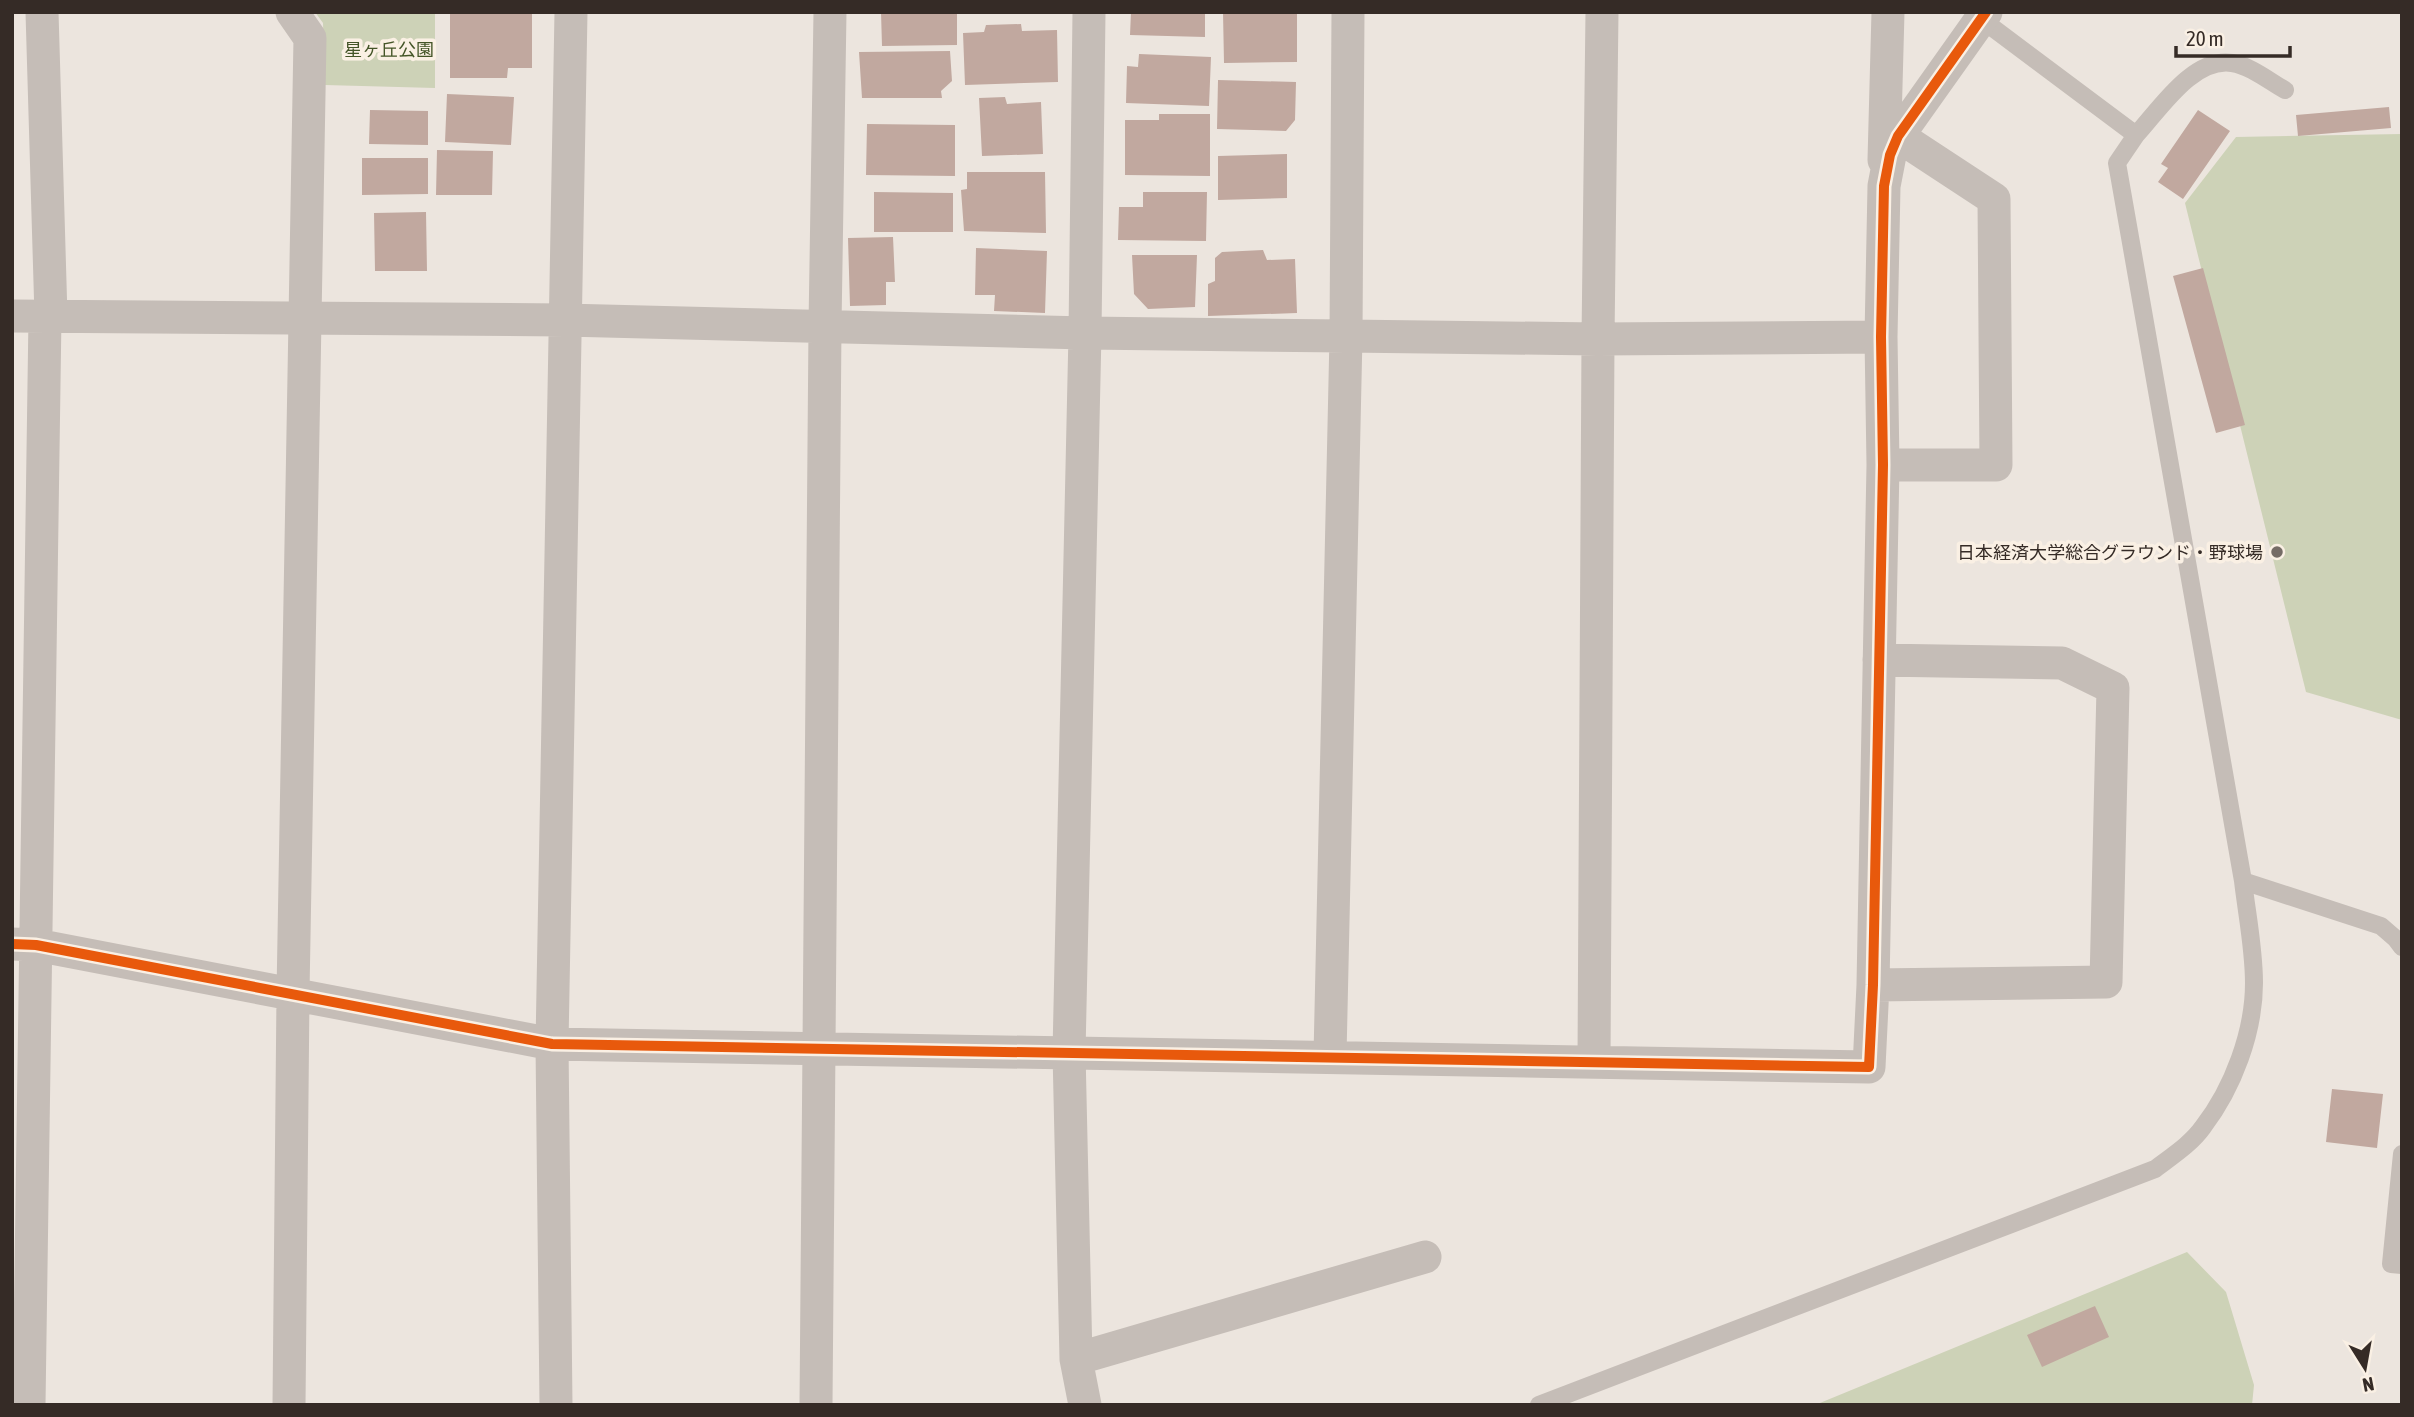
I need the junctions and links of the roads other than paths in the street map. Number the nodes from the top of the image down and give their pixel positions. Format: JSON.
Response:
{"nodes":[{"id":1,"x":292,"y":12,"type":"edge"},
{"id":2,"x":571,"y":12,"type":"edge"},
{"id":3,"x":830,"y":12,"type":"edge"},
{"id":4,"x":1088,"y":12,"type":"edge"},
{"id":5,"x":1348,"y":12,"type":"edge"},
{"id":6,"x":1602,"y":12,"type":"edge"},
{"id":7,"x":1888,"y":12,"type":"edge"},
{"id":8,"x":1983,"y":16,"type":"edge"},
{"id":9,"x":32,"y":17,"type":"edge"},
{"id":10,"x":2286,"y":90,"type":"dead end"},
{"id":11,"x":2136,"y":135,"type":"junction"},
{"id":12,"x":1898,"y":136,"type":"junction"},
{"id":13,"x":1884,"y":186,"type":"junction"},
{"id":14,"x":12,"y":316,"type":"edge"},
{"id":15,"x":48,"y":316,"type":"junction"},
{"id":16,"x":305,"y":318,"type":"junction"},
{"id":17,"x":565,"y":320,"type":"junction"},
{"id":18,"x":825,"y":326,"type":"junction"},
{"id":19,"x":1085,"y":333,"type":"junction"},
{"id":20,"x":1346,"y":336,"type":"junction"},
{"id":21,"x":1881,"y":337,"type":"junction"},
{"id":22,"x":1598,"y":339,"type":"junction"},
{"id":23,"x":1883,"y":465,"type":"junction"},
{"id":24,"x":1879,"y":660,"type":"junction"},
{"id":25,"x":2243,"y":881,"type":"junction"},
{"id":26,"x":24,"y":944,"type":"edge"},
{"id":27,"x":2402,"y":947,"type":"edge"},
{"id":28,"x":1873,"y":985,"type":"junction"},
{"id":29,"x":293,"y":993,"type":"junction"},
{"id":30,"x":552,"y":1044,"type":"junction"},
{"id":31,"x":818,"y":1049,"type":"junction"},
{"id":32,"x":1069,"y":1052,"type":"junction"},
{"id":33,"x":1330,"y":1056,"type":"junction"},
{"id":34,"x":1594,"y":1061,"type":"junction"},
{"id":35,"x":2402,"y":1154,"type":"edge"},
{"id":36,"x":1425,"y":1257,"type":"dead end"},
{"id":37,"x":2402,"y":1265,"type":"edge"},
{"id":38,"x":1076,"y":1359,"type":"junction"},
{"id":39,"x":29,"y":1405,"type":"edge"},
{"id":40,"x":289,"y":1405,"type":"edge"},
{"id":41,"x":556,"y":1405,"type":"edge"},
{"id":42,"x":816,"y":1405,"type":"edge"},
{"id":43,"x":1085,"y":1405,"type":"edge"},
{"id":44,"x":1539,"y":1405,"type":"edge"}],
"edges":[{"from":1,"to":16,"type":"street"},
{"from":2,"to":17,"type":"street"},
{"from":3,"to":18,"type":"street"},
{"from":4,"to":19,"type":"street"},
{"from":5,"to":20,"type":"street"},
{"from":6,"to":22,"type":"street"},
{"from":7,"to":13,"type":"street"},
{"from":8,"to":11,"type":"lane"},
{"from":8,"to":12,"type":"street"},
{"from":9,"to":15,"type":"street"},
{"from":10,"to":11,"type":"lane"},
{"from":11,"to":25,"type":"lane"},
{"from":12,"to":13,"type":"street"},
{"from":12,"to":23,"type":"street"},
{"from":13,"to":21,"type":"street"},
{"from":14,"to":15,"type":"street"},
{"from":15,"to":16,"type":"street"},
{"from":15,"to":26,"type":"street"},
{"from":16,"to":17,"type":"street"},
{"from":16,"to":29,"type":"street"},
{"from":17,"to":18,"type":"street"},
{"from":17,"to":30,"type":"street"},
{"from":18,"to":19,"type":"street"},
{"from":18,"to":31,"type":"street"},
{"from":19,"to":20,"type":"street"},
{"from":19,"to":32,"type":"street"},
{"from":20,"to":22,"type":"street"},
{"from":20,"to":33,"type":"street"},
{"from":21,"to":22,"type":"street"},
{"from":21,"to":23,"type":"street"},
{"from":22,"to":34,"type":"street"},
{"from":23,"to":24,"type":"street"},
{"from":24,"to":28,"type":"street"},
{"from":24,"to":28,"type":"street"},
{"from":25,"to":27,"type":"lane"},
{"from":25,"to":44,"type":"lane"},
{"from":26,"to":29,"type":"street"},
{"from":26,"to":39,"type":"street"},
{"from":28,"to":34,"type":"street"},
{"from":29,"to":30,"type":"street"},
{"from":29,"to":40,"type":"street"},
{"from":30,"to":31,"type":"street"},
{"from":30,"to":41,"type":"street"},
{"from":31,"to":32,"type":"street"},
{"from":31,"to":42,"type":"street"},
{"from":32,"to":33,"type":"street"},
{"from":32,"to":38,"type":"street"},
{"from":33,"to":34,"type":"street"},
{"from":35,"to":37,"type":"lane"},
{"from":36,"to":38,"type":"street"},
{"from":38,"to":43,"type":"street"}]}
